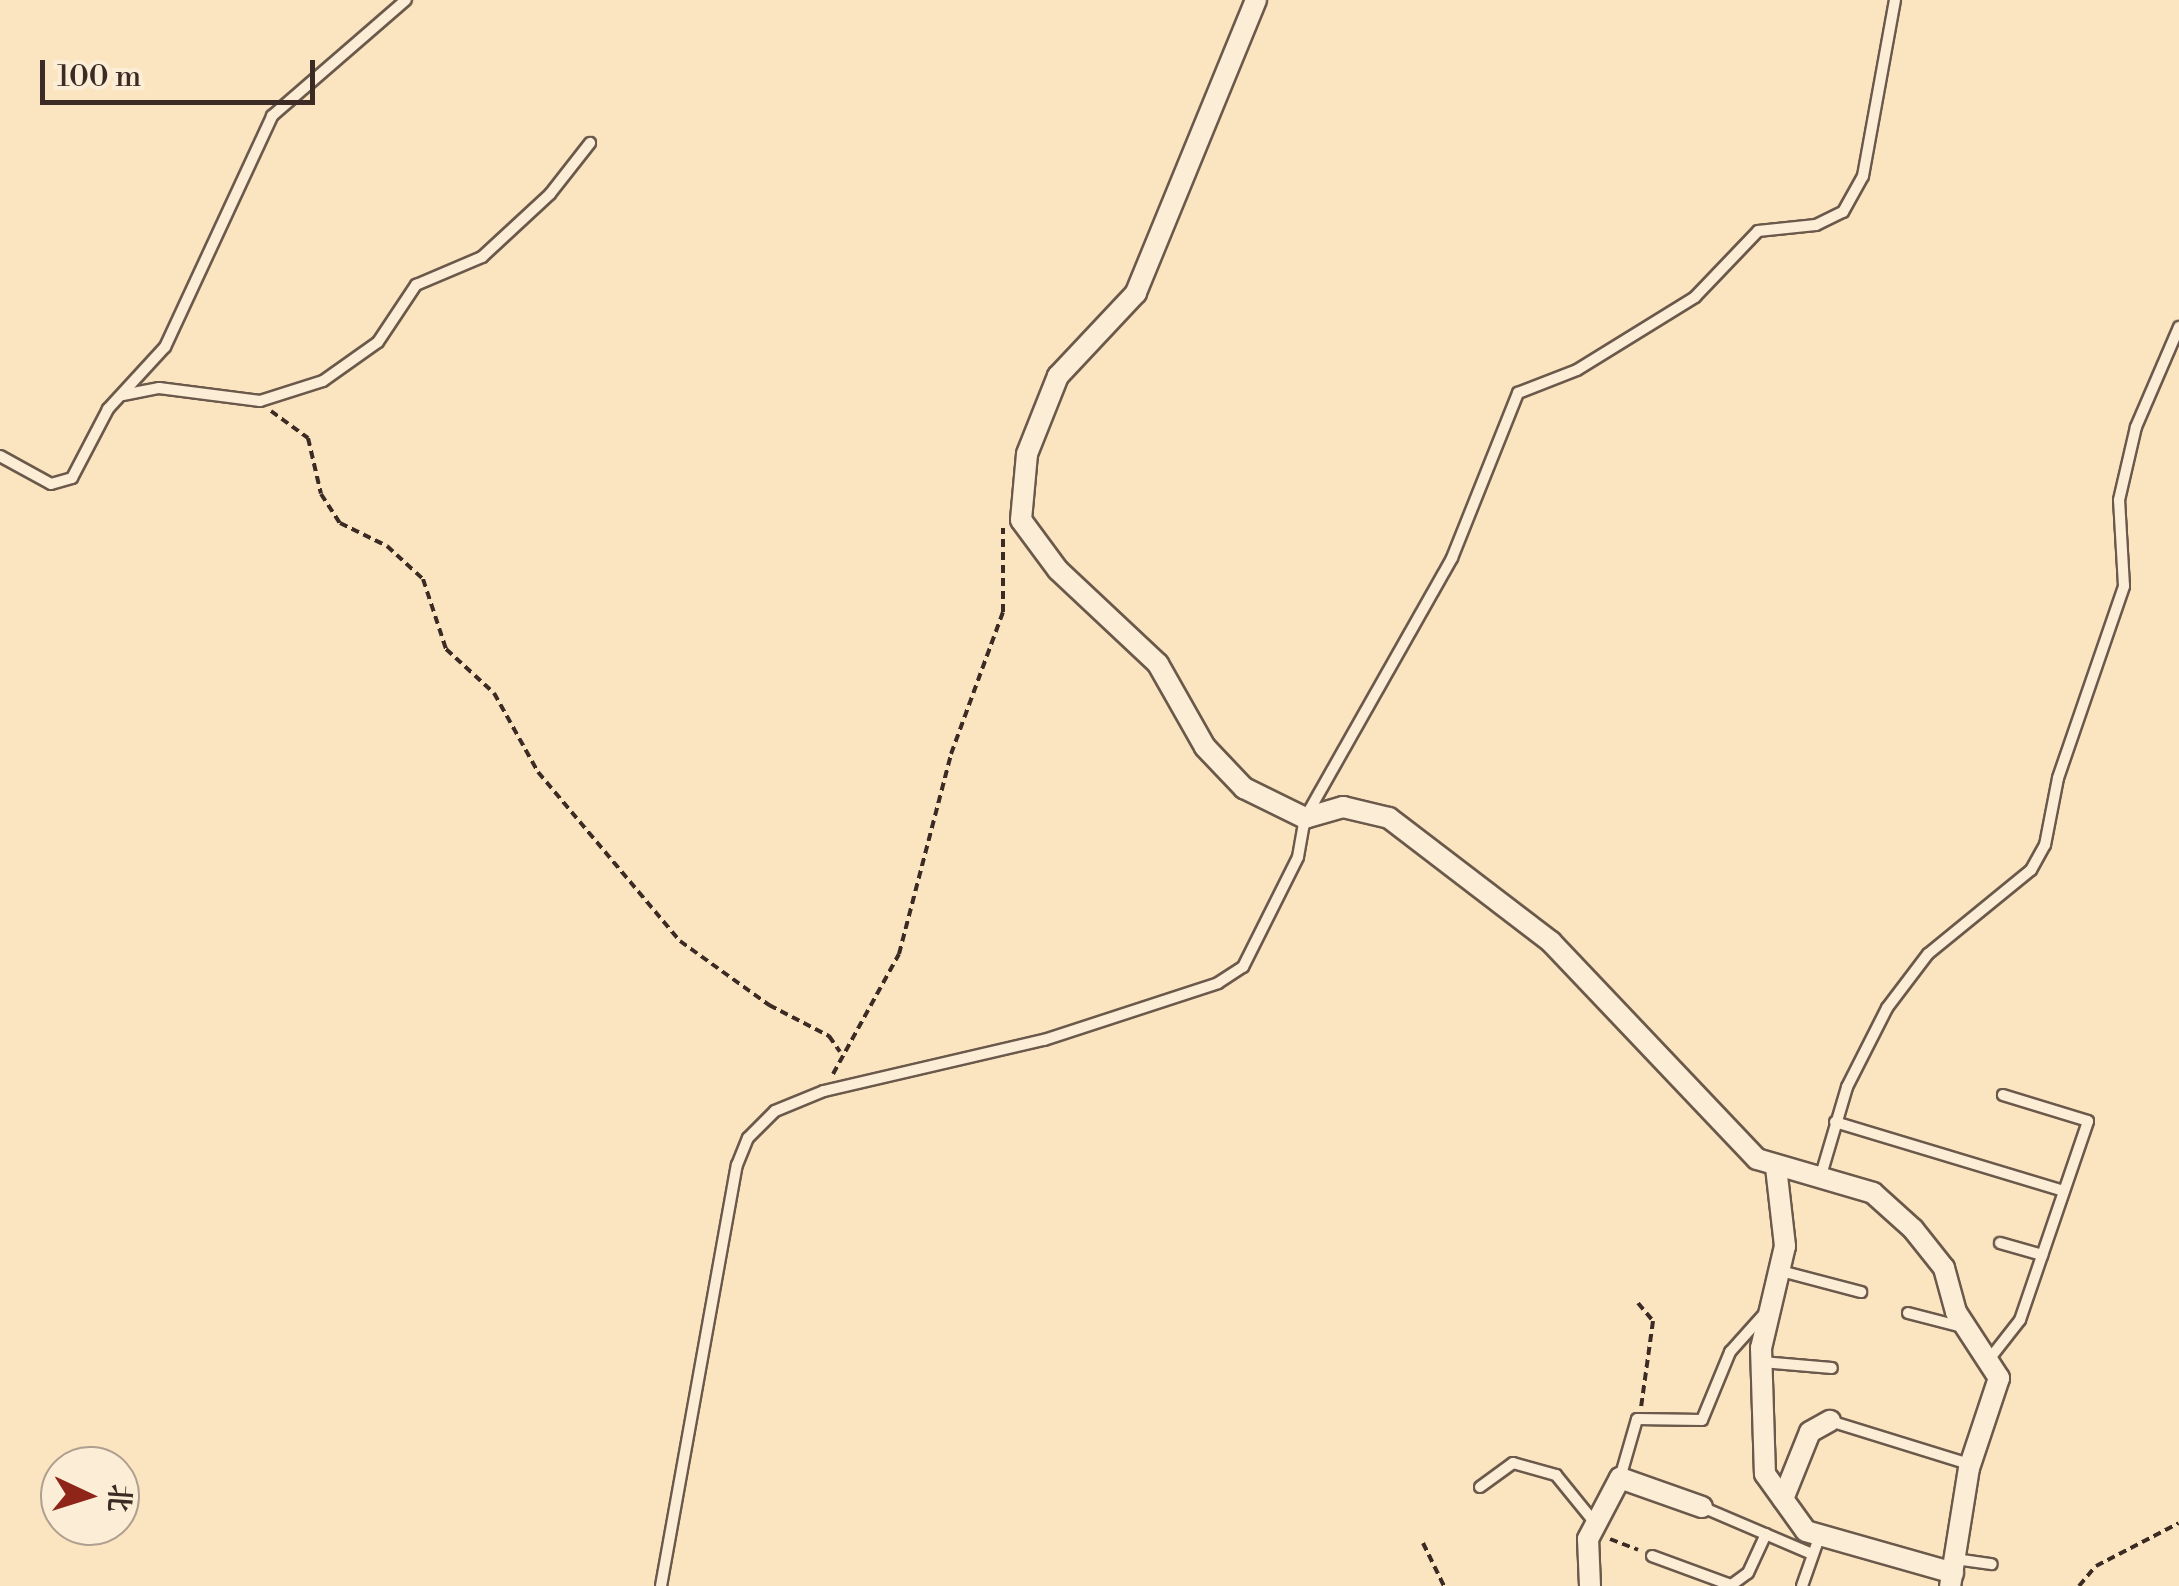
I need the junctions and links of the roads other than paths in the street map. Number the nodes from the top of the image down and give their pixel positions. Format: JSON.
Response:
{"nodes":[{"id":1,"x":406,"y":0,"type":"edge"},
{"id":2,"x":1256,"y":0,"type":"edge"},
{"id":3,"x":1894,"y":0,"type":"edge"},
{"id":4,"x":590,"y":142,"type":"dead end"},
{"id":5,"x":2179,"y":327,"type":"edge"},
{"id":6,"x":117,"y":398,"type":"junction"},
{"id":7,"x":0,"y":456,"type":"edge"},
{"id":8,"x":1305,"y":818,"type":"junction"},
{"id":9,"x":2002,"y":1096,"type":"dead end"},
{"id":10,"x":1834,"y":1122,"type":"junction"},
{"id":11,"x":1776,"y":1168,"type":"junction"},
{"id":12,"x":1821,"y":1175,"type":"junction"},
{"id":13,"x":2064,"y":1191,"type":"junction"},
{"id":14,"x":2000,"y":1242,"type":"dead end"},
{"id":15,"x":2042,"y":1255,"type":"junction"},
{"id":16,"x":1781,"y":1271,"type":"junction"},
{"id":17,"x":1861,"y":1292,"type":"dead end"},
{"id":18,"x":1772,"y":1306,"type":"junction"},
{"id":19,"x":1908,"y":1313,"type":"dead end"},
{"id":20,"x":1963,"y":1327,"type":"junction"},
{"id":21,"x":1991,"y":1357,"type":"junction"},
{"id":22,"x":1761,"y":1362,"type":"junction"},
{"id":23,"x":1832,"y":1368,"type":"dead end"},
{"id":24,"x":1830,"y":1422,"type":"joint"},
{"id":25,"x":1970,"y":1464,"type":"junction"},
{"id":26,"x":1620,"y":1478,"type":"junction"},
{"id":27,"x":1480,"y":1487,"type":"dead end"},
{"id":28,"x":1782,"y":1498,"type":"junction"},
{"id":29,"x":1702,"y":1507,"type":"joint"},
{"id":30,"x":1594,"y":1528,"type":"junction"},
{"id":31,"x":1766,"y":1534,"type":"junction"},
{"id":32,"x":1816,"y":1544,"type":"junction"},
{"id":33,"x":1652,"y":1556,"type":"road end"},
{"id":34,"x":1992,"y":1564,"type":"dead end"},
{"id":35,"x":1953,"y":1573,"type":"edge"},
{"id":36,"x":1731,"y":1585,"type":"edge"},
{"id":37,"x":661,"y":1586,"type":"edge"},
{"id":38,"x":1590,"y":1586,"type":"edge"},
{"id":39,"x":1802,"y":1586,"type":"edge"}],
"edges":[{"from":1,"to":6,"type":"lane"},
{"from":2,"to":8,"type":"street"},
{"from":3,"to":8,"type":"lane"},
{"from":4,"to":6,"type":"lane"},
{"from":5,"to":10,"type":"lane"},
{"from":6,"to":7,"type":"lane"},
{"from":8,"to":11,"type":"street"},
{"from":8,"to":37,"type":"lane"},
{"from":9,"to":13,"type":"lane"},
{"from":10,"to":12,"type":"lane"},
{"from":10,"to":13,"type":"lane"},
{"from":11,"to":12,"type":"street"},
{"from":11,"to":16,"type":"street"},
{"from":12,"to":20,"type":"street"},
{"from":13,"to":15,"type":"lane"},
{"from":14,"to":15,"type":"lane"},
{"from":15,"to":21,"type":"lane"},
{"from":16,"to":17,"type":"lane"},
{"from":16,"to":18,"type":"street"},
{"from":18,"to":22,"type":"street"},
{"from":18,"to":26,"type":"lane"},
{"from":19,"to":20,"type":"lane"},
{"from":20,"to":21,"type":"street"},
{"from":21,"to":25,"type":"street"},
{"from":22,"to":23,"type":"lane"},
{"from":22,"to":28,"type":"street"},
{"from":24,"to":25,"type":"lane"},
{"from":24,"to":28,"type":"street"},
{"from":25,"to":35,"type":"street"},
{"from":26,"to":29,"type":"street"},
{"from":26,"to":30,"type":"street"},
{"from":27,"to":30,"type":"lane"},
{"from":28,"to":32,"type":"street"},
{"from":29,"to":31,"type":"lane"},
{"from":30,"to":38,"type":"street"},
{"from":31,"to":32,"type":"lane"},
{"from":31,"to":36,"type":"lane"},
{"from":32,"to":35,"type":"street"},
{"from":32,"to":39,"type":"lane"},
{"from":33,"to":36,"type":"lane"},
{"from":34,"to":35,"type":"lane"}]}
